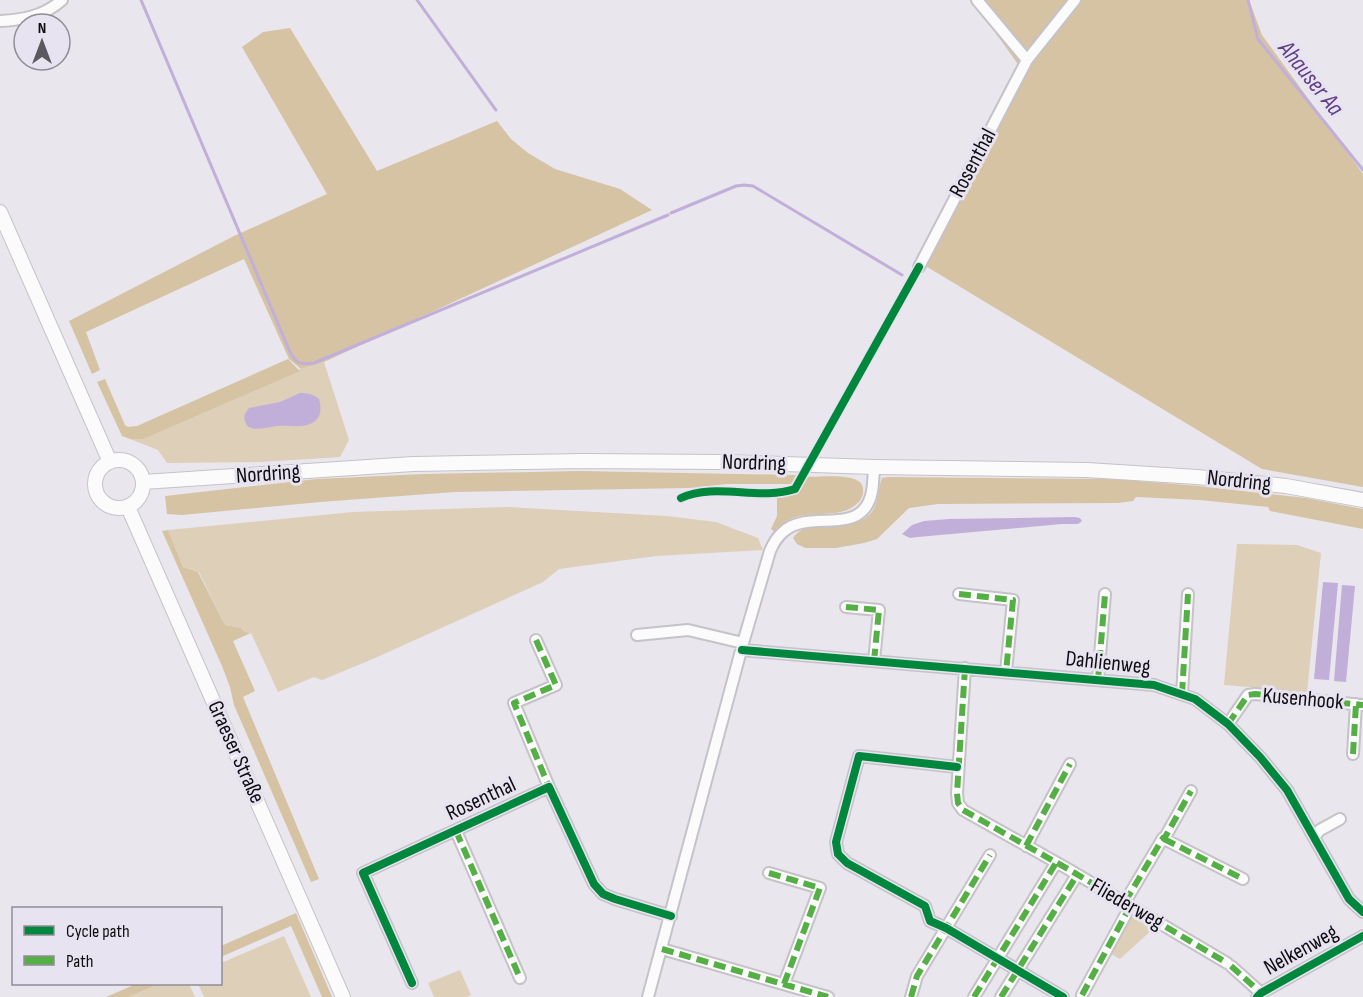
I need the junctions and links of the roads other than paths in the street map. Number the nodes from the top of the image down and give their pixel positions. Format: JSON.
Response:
{"nodes":[{"id":1,"x":62,"y":0,"type":"edge"},
{"id":2,"x":977,"y":0,"type":"edge"},
{"id":3,"x":1075,"y":0,"type":"edge"},
{"id":4,"x":0,"y":21,"type":"edge"},
{"id":5,"x":1027,"y":60,"type":"junction"},
{"id":6,"x":0,"y":212,"type":"edge"},
{"id":7,"x":919,"y":267,"type":"dead end"},
{"id":8,"x":111,"y":462,"type":"junction"},
{"id":9,"x":874,"y":467,"type":"junction"},
{"id":10,"x":143,"y":482,"type":"junction"},
{"id":11,"x":1363,"y":500,"type":"edge"},
{"id":12,"x":128,"y":507,"type":"junction"},
{"id":13,"x":959,"y":594,"type":"dead end"},
{"id":14,"x":1106,"y":594,"type":"dead end"},
{"id":15,"x":1188,"y":594,"type":"dead end"},
{"id":16,"x":846,"y":607,"type":"dead end"},
{"id":17,"x":637,"y":635,"type":"dead end"},
{"id":18,"x":536,"y":640,"type":"dead end"},
{"id":19,"x":742,"y":646,"type":"junction"},
{"id":20,"x":874,"y":661,"type":"junction"},
{"id":21,"x":965,"y":668,"type":"junction"},
{"id":22,"x":1006,"y":672,"type":"junction"},
{"id":23,"x":1098,"y":680,"type":"junction"},
{"id":24,"x":1182,"y":694,"type":"junction"},
{"id":25,"x":1360,"y":705,"type":"edge"},
{"id":26,"x":1228,"y":724,"type":"junction"},
{"id":27,"x":1353,"y":754,"type":"dead end"},
{"id":28,"x":1070,"y":764,"type":"dead end"},
{"id":29,"x":957,"y":767,"type":"junction"},
{"id":30,"x":549,"y":787,"type":"junction"},
{"id":31,"x":1191,"y":791,"type":"dead end"},
{"id":32,"x":1340,"y":819,"type":"dead end"},
{"id":33,"x":456,"y":831,"type":"junction"},
{"id":34,"x":1314,"y":837,"type":"junction"},
{"id":35,"x":1164,"y":839,"type":"junction"},
{"id":36,"x":1026,"y":846,"type":"junction"},
{"id":37,"x":990,"y":855,"type":"dead end"},
{"id":38,"x":1056,"y":863,"type":"junction"},
{"id":39,"x":769,"y":873,"type":"dead end"},
{"id":40,"x":1077,"y":874,"type":"junction"},
{"id":41,"x":1243,"y":879,"type":"dead end"},
{"id":42,"x":1125,"y":902,"type":"junction"},
{"id":43,"x":1363,"y":912,"type":"edge"},
{"id":44,"x":1126,"y":914,"type":"dead end"},
{"id":45,"x":670,"y":916,"type":"junction"},
{"id":46,"x":946,"y":928,"type":"junction"},
{"id":47,"x":1363,"y":936,"type":"edge"},
{"id":48,"x":662,"y":949,"type":"junction"},
{"id":49,"x":998,"y":959,"type":"junction"},
{"id":50,"x":1229,"y":965,"type":"joint"},
{"id":51,"x":1017,"y":970,"type":"junction"},
{"id":52,"x":520,"y":978,"type":"dead end"},
{"id":53,"x":412,"y":983,"type":"dead end"},
{"id":54,"x":784,"y":984,"type":"junction"},
{"id":55,"x":1259,"y":995,"type":"edge"},
{"id":56,"x":1082,"y":996,"type":"edge"},
{"id":57,"x":343,"y":997,"type":"edge"},
{"id":58,"x":648,"y":997,"type":"edge"},
{"id":59,"x":828,"y":997,"type":"edge"},
{"id":60,"x":911,"y":997,"type":"edge"},
{"id":61,"x":974,"y":997,"type":"edge"},
{"id":62,"x":1000,"y":997,"type":"edge"},
{"id":63,"x":1063,"y":997,"type":"edge"},
{"id":64,"x":1068,"y":997,"type":"edge"}],
"edges":[{"from":1,"to":4,"type":"street"},
{"from":2,"to":5,"type":"street"},
{"from":3,"to":5,"type":"street","name":"Rosenthal"},
{"from":5,"to":7,"type":"street","name":"Rosenthal"},
{"from":6,"to":8,"type":"main road"},
{"from":8,"to":10,"type":"main road"},
{"from":8,"to":12,"type":"main road"},
{"from":9,"to":10,"type":"main road","name":"Nordring"},
{"from":9,"to":11,"type":"main road","name":"Nordring"},
{"from":9,"to":19,"type":"street"},
{"from":10,"to":12,"type":"main road"},
{"from":12,"to":57,"type":"main road","name":"Graeser Straße"},
{"from":13,"to":22,"type":"street"},
{"from":14,"to":23,"type":"street","name":"Dahlienweg"},
{"from":15,"to":24,"type":"street","name":"Dahlienweg"},
{"from":16,"to":20,"type":"street"},
{"from":17,"to":19,"type":"street"},
{"from":18,"to":30,"type":"street","name":"Rosenthal"},
{"from":19,"to":20,"type":"street","name":"Dahlienweg"},
{"from":19,"to":45,"type":"street"},
{"from":20,"to":21,"type":"street","name":"Dahlienweg"},
{"from":21,"to":22,"type":"street","name":"Dahlienweg"},
{"from":21,"to":29,"type":"street","name":"Fliederweg"},
{"from":22,"to":23,"type":"street","name":"Dahlienweg"},
{"from":23,"to":24,"type":"street","name":"Dahlienweg"},
{"from":24,"to":26,"type":"street","name":"Dahlienweg"},
{"from":25,"to":26,"type":"street","name":"Kusenhook"},
{"from":25,"to":27,"type":"street","name":"Kusenhook"},
{"from":26,"to":34,"type":"street","name":"Dahlienweg"},
{"from":28,"to":36,"type":"street"},
{"from":29,"to":36,"type":"street","name":"Fliederweg"},
{"from":29,"to":46,"type":"street"},
{"from":30,"to":33,"type":"street","name":"Rosenthal"},
{"from":30,"to":45,"type":"street","name":"Rosenthal"},
{"from":31,"to":35,"type":"street"},
{"from":32,"to":34,"type":"street"},
{"from":33,"to":52,"type":"street","name":"Rosenthal"},
{"from":33,"to":53,"type":"street","name":"Rosenthal"},
{"from":34,"to":43,"type":"street","name":"Dahlienweg"},
{"from":35,"to":41,"type":"street"},
{"from":35,"to":42,"type":"street"},
{"from":36,"to":38,"type":"street","name":"Fliederweg"},
{"from":37,"to":46,"type":"street"},
{"from":38,"to":40,"type":"street","name":"Fliederweg"},
{"from":38,"to":49,"type":"street"},
{"from":39,"to":54,"type":"street"},
{"from":40,"to":42,"type":"street","name":"Fliederweg"},
{"from":40,"to":51,"type":"street"},
{"from":42,"to":50,"type":"street","name":"Fliederweg"},
{"from":44,"to":56,"type":"street","name":"Fliederweg"},
{"from":45,"to":48,"type":"street"},
{"from":46,"to":49,"type":"street"},
{"from":46,"to":60,"type":"street"},
{"from":47,"to":55,"type":"street","name":"Nelkenweg"},
{"from":48,"to":54,"type":"street"},
{"from":48,"to":58,"type":"street"},
{"from":49,"to":51,"type":"street"},
{"from":49,"to":61,"type":"street"},
{"from":50,"to":55,"type":"street","name":"Nelkenweg"},
{"from":51,"to":62,"type":"street"},
{"from":51,"to":63,"type":"street"},
{"from":54,"to":59,"type":"street"},
{"from":56,"to":64,"type":"street"}]}
